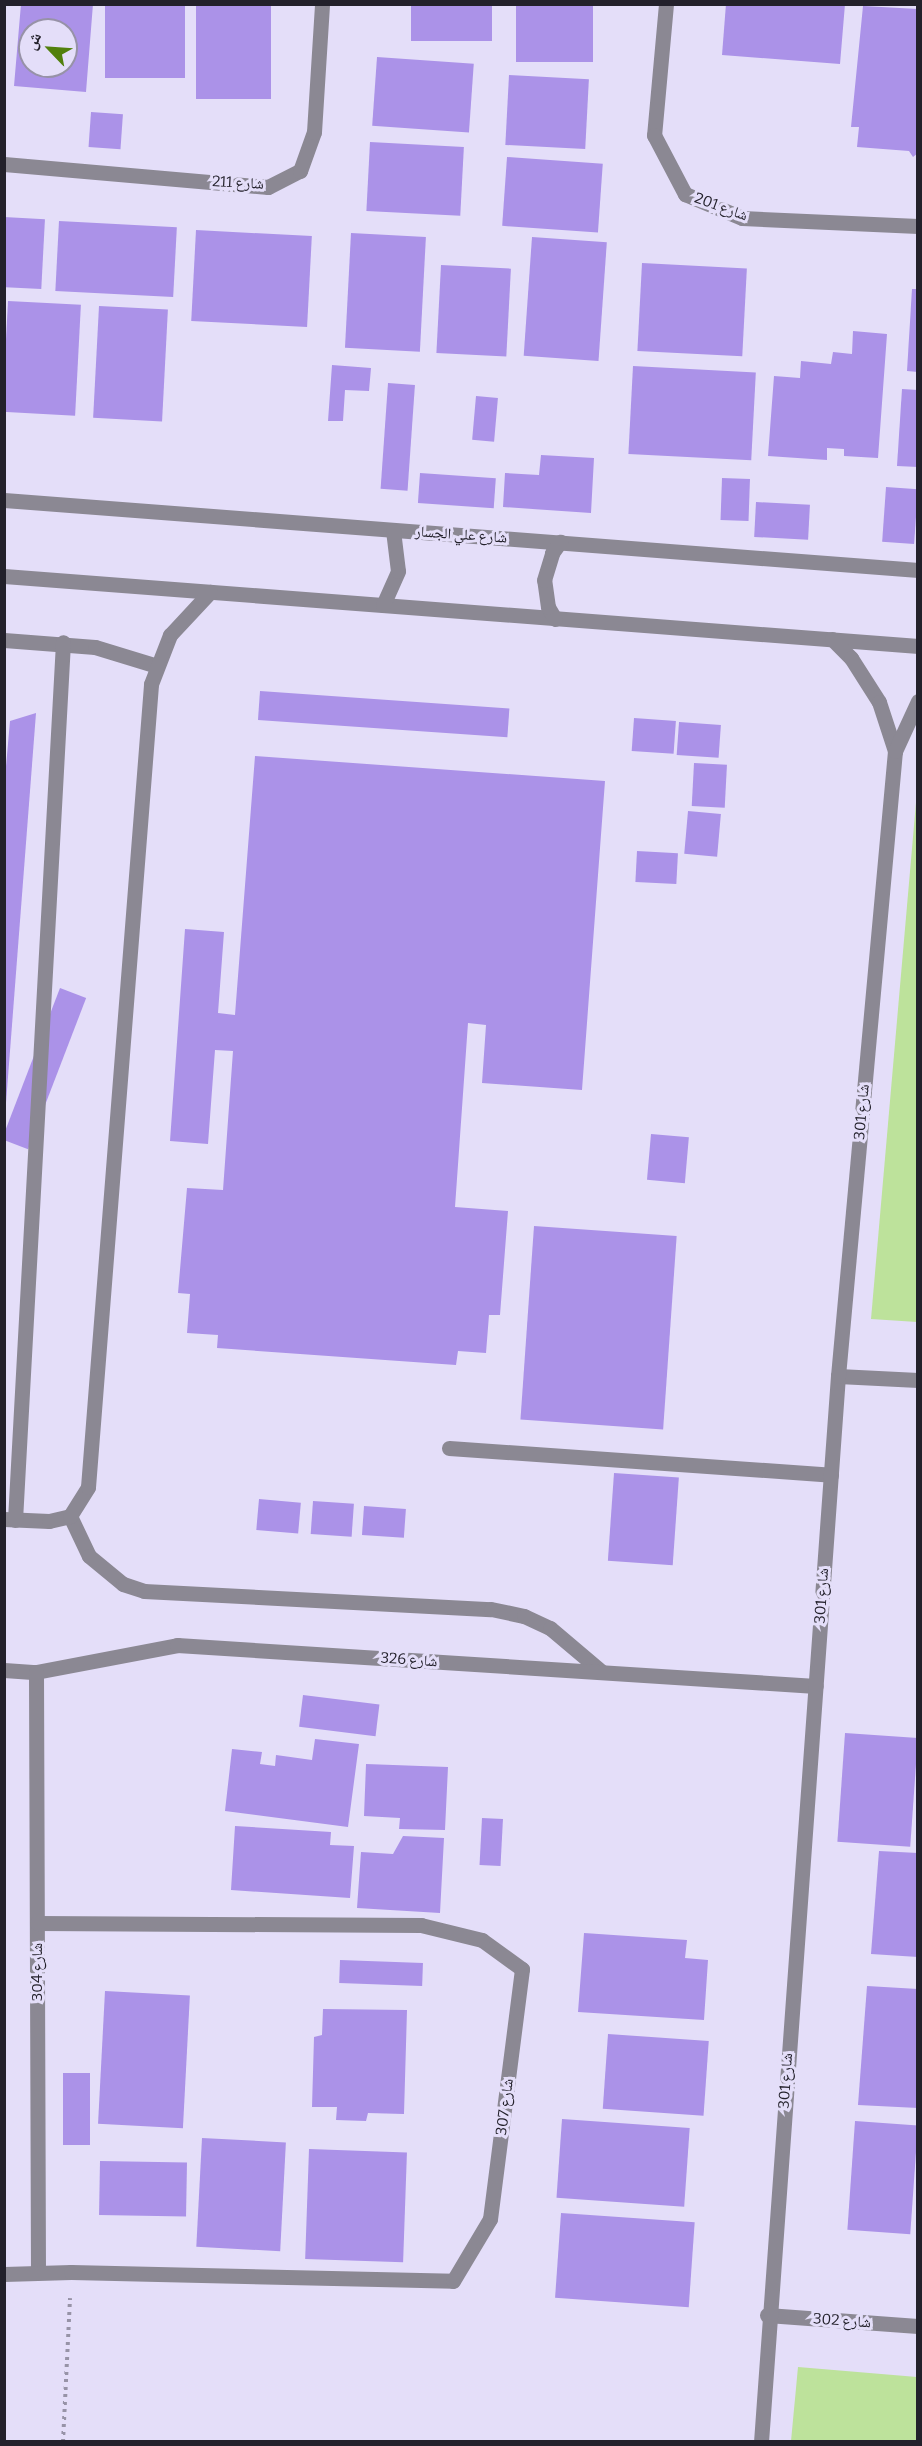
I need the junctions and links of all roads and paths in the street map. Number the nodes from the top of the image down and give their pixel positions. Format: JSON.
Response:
{"nodes":[{"id":1,"x":322,"y":4,"type":"edge"},
{"id":2,"x":666,"y":4,"type":"edge"},
{"id":3,"x":4,"y":164,"type":"edge"},
{"id":4,"x":918,"y":226,"type":"edge"},
{"id":5,"x":4,"y":500,"type":"edge"},
{"id":6,"x":393,"y":530,"type":"junction"},
{"id":7,"x":560,"y":542,"type":"junction"},
{"id":8,"x":918,"y":570,"type":"edge"},
{"id":9,"x":4,"y":576,"type":"edge"},
{"id":10,"x":210,"y":592,"type":"junction"},
{"id":11,"x":383,"y":605,"type":"junction"},
{"id":12,"x":555,"y":619,"type":"junction"},
{"id":13,"x":832,"y":639,"type":"junction"},
{"id":14,"x":4,"y":640,"type":"edge"},
{"id":15,"x":63,"y":642,"type":"junction"},
{"id":16,"x":918,"y":645,"type":"edge"},
{"id":17,"x":157,"y":666,"type":"junction"},
{"id":18,"x":918,"y":701,"type":"edge"},
{"id":19,"x":894,"y":751,"type":"junction"},
{"id":20,"x":838,"y":1376,"type":"junction"},
{"id":21,"x":918,"y":1380,"type":"edge"},
{"id":22,"x":449,"y":1448,"type":"dead end"},
{"id":23,"x":831,"y":1475,"type":"junction"},
{"id":24,"x":70,"y":1516,"type":"junction"},
{"id":25,"x":10,"y":1520,"type":"edge"},
{"id":26,"x":4,"y":1670,"type":"edge"},
{"id":27,"x":36,"y":1672,"type":"junction"},
{"id":28,"x":602,"y":1672,"type":"junction"},
{"id":29,"x":816,"y":1686,"type":"junction"},
{"id":30,"x":38,"y":1923,"type":"junction"},
{"id":31,"x":38,"y":2272,"type":"junction"},
{"id":32,"x":71,"y":2272,"type":"junction"},
{"id":33,"x":4,"y":2274,"type":"edge"},
{"id":34,"x":768,"y":2315,"type":"junction"},
{"id":35,"x":918,"y":2326,"type":"edge"},
{"id":36,"x":63,"y":2442,"type":"edge"},
{"id":37,"x":761,"y":2442,"type":"edge"}],
"edges":[{"from":1,"to":3,"type":"street","name":"شارع 211"},
{"from":2,"to":4,"type":"street","name":"شارع 201"},
{"from":5,"to":6,"type":"street","name":"شارع علي الجسار"},
{"from":6,"to":7,"type":"street","name":"شارع علي الجسار"},
{"from":6,"to":11,"type":"street"},
{"from":7,"to":8,"type":"street","name":"شارع علي الجسار"},
{"from":7,"to":12,"type":"street"},
{"from":9,"to":10,"type":"street"},
{"from":10,"to":11,"type":"street"},
{"from":10,"to":17,"type":"street"},
{"from":11,"to":12,"type":"street"},
{"from":12,"to":13,"type":"street"},
{"from":13,"to":16,"type":"street"},
{"from":13,"to":19,"type":"street","name":"شارع 301"},
{"from":14,"to":15,"type":"street"},
{"from":15,"to":17,"type":"street"},
{"from":15,"to":25,"type":"street"},
{"from":17,"to":24,"type":"street"},
{"from":18,"to":19,"type":"street","name":"شارع 301"},
{"from":19,"to":20,"type":"street","name":"شارع 301"},
{"from":20,"to":21,"type":"street"},
{"from":20,"to":23,"type":"street","name":"شارع 301"},
{"from":22,"to":23,"type":"street"},
{"from":23,"to":29,"type":"street","name":"شارع 301"},
{"from":24,"to":25,"type":"street"},
{"from":24,"to":28,"type":"street"},
{"from":26,"to":27,"type":"street","name":"شارع 326"},
{"from":27,"to":28,"type":"street","name":"شارع 326"},
{"from":27,"to":30,"type":"street","name":"شارع 304"},
{"from":28,"to":29,"type":"street","name":"شارع 326"},
{"from":29,"to":34,"type":"street","name":"شارع 301"},
{"from":30,"to":31,"type":"street","name":"شارع 304"},
{"from":30,"to":32,"type":"street","name":"شارع 307"},
{"from":31,"to":32,"type":"street","name":"شارع 307"},
{"from":31,"to":33,"type":"street","name":"شارع 307"},
{"from":32,"to":36,"type":"path"},
{"from":34,"to":35,"type":"street","name":"شارع 302"},
{"from":34,"to":37,"type":"street","name":"شارع 301"}]}
